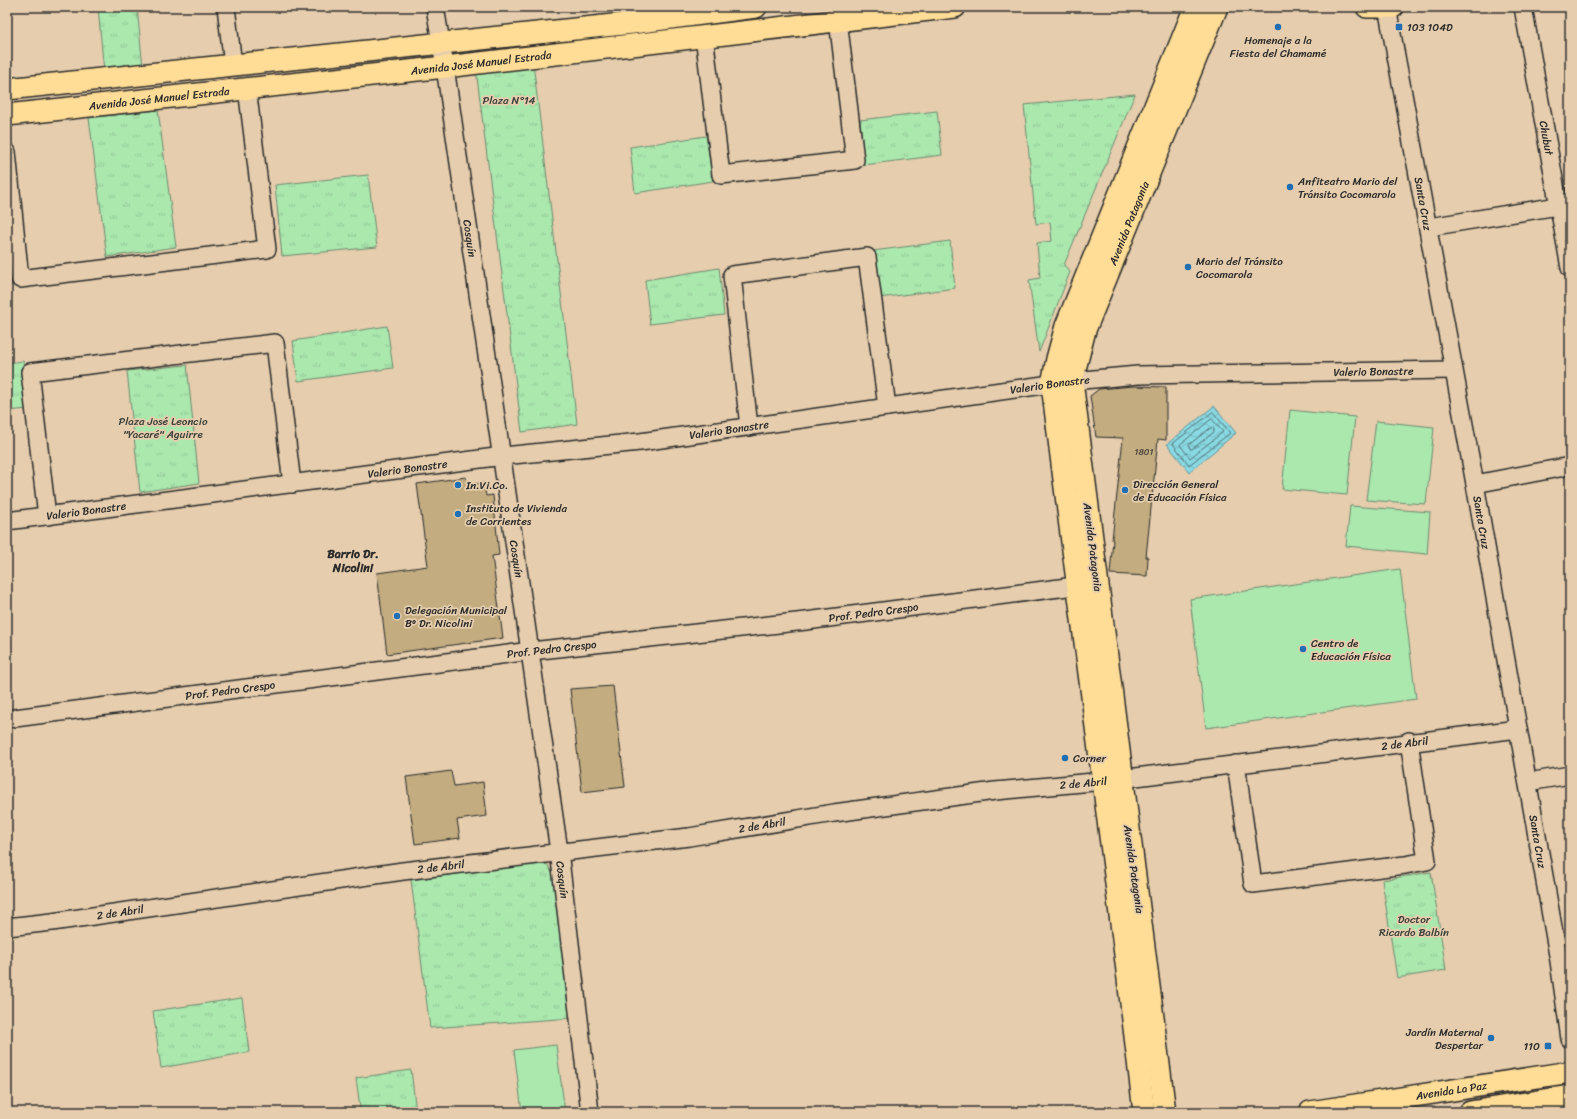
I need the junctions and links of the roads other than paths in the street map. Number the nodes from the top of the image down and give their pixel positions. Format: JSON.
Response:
{"nodes":[{"id":1,"x":226,"y":7,"type":"edge"},
{"id":2,"x":435,"y":7,"type":"edge"},
{"id":3,"x":756,"y":7,"type":"edge"},
{"id":4,"x":955,"y":7,"type":"edge"},
{"id":5,"x":1194,"y":7,"type":"edge"},
{"id":6,"x":1217,"y":7,"type":"edge"},
{"id":7,"x":1366,"y":7,"type":"edge"},
{"id":8,"x":1389,"y":7,"type":"edge"},
{"id":9,"x":1523,"y":7,"type":"edge"},
{"id":10,"x":727,"y":9,"type":"edge"},
{"id":11,"x":631,"y":15,"type":"edge"},
{"id":12,"x":838,"y":20,"type":"junction"},
{"id":13,"x":704,"y":35,"type":"junction"},
{"id":14,"x":440,"y":42,"type":"junction"},
{"id":15,"x":233,"y":65,"type":"junction"},
{"id":16,"x":446,"y":67,"type":"junction"},
{"id":17,"x":247,"y":88,"type":"junction"},
{"id":18,"x":7,"y":89,"type":"edge"},
{"id":19,"x":7,"y":115,"type":"edge"},
{"id":20,"x":7,"y":152,"type":"edge"},
{"id":21,"x":1565,"y":205,"type":"edge"},
{"id":22,"x":1429,"y":227,"type":"junction"},
{"id":23,"x":1570,"y":268,"type":"edge"},
{"id":24,"x":1453,"y":370,"type":"junction"},
{"id":25,"x":1072,"y":381,"type":"junction"},
{"id":26,"x":1052,"y":384,"type":"junction"},
{"id":27,"x":887,"y":407,"type":"junction"},
{"id":28,"x":749,"y":427,"type":"junction"},
{"id":29,"x":503,"y":456,"type":"junction"},
{"id":30,"x":1570,"y":466,"type":"edge"},
{"id":31,"x":292,"y":484,"type":"junction"},
{"id":32,"x":1475,"y":484,"type":"junction"},
{"id":33,"x":47,"y":516,"type":"junction"},
{"id":34,"x":7,"y":521,"type":"edge"},
{"id":35,"x":1097,"y":583,"type":"junction"},
{"id":36,"x":1076,"y":586,"type":"junction"},
{"id":37,"x":531,"y":651,"type":"junction"},
{"id":38,"x":7,"y":719,"type":"edge"},
{"id":39,"x":1518,"y":729,"type":"junction"},
{"id":40,"x":1409,"y":741,"type":"junction"},
{"id":41,"x":1236,"y":764,"type":"junction"},
{"id":42,"x":1570,"y":775,"type":"edge"},
{"id":43,"x":1113,"y":779,"type":"junction"},
{"id":44,"x":1528,"y":782,"type":"junction"},
{"id":45,"x":559,"y":851,"type":"junction"},
{"id":46,"x":7,"y":926,"type":"edge"},
{"id":47,"x":1570,"y":1039,"type":"edge"},
{"id":48,"x":1570,"y":1072,"type":"edge"},
{"id":49,"x":1570,"y":1096,"type":"edge"},
{"id":50,"x":590,"y":1112,"type":"edge"},
{"id":51,"x":1144,"y":1112,"type":"edge"},
{"id":52,"x":1166,"y":1112,"type":"edge"},
{"id":53,"x":1310,"y":1112,"type":"edge"},
{"id":54,"x":1470,"y":1112,"type":"edge"}],
"edges":[{"from":1,"to":15,"type":"street"},
{"from":2,"to":14,"type":"street","name":"Cosquín"},
{"from":3,"to":10,"type":"main road","name":"Avenida José Manuel Estrada"},
{"from":4,"to":12,"type":"main road","name":"Avenida José Manuel Estrada"},
{"from":5,"to":26,"type":"main road","name":"Avenida Patagonia"},
{"from":6,"to":25,"type":"main road","name":"Avenida Patagonia"},
{"from":7,"to":8,"type":"main road"},
{"from":8,"to":22,"type":"street","name":"Santa Cruz"},
{"from":9,"to":21,"type":"street","name":"Chubut"},
{"from":10,"to":11,"type":"main road","name":"Avenida José Manuel Estrada"},
{"from":11,"to":14,"type":"main road","name":"Avenida José Manuel Estrada"},
{"from":12,"to":13,"type":"main road","name":"Avenida José Manuel Estrada"},
{"from":12,"to":13,"type":"street"},
{"from":13,"to":16,"type":"main road","name":"Avenida José Manuel Estrada"},
{"from":14,"to":15,"type":"main road","name":"Avenida José Manuel Estrada"},
{"from":14,"to":16,"type":"street","name":"Cosquín"},
{"from":15,"to":18,"type":"main road","name":"Avenida José Manuel Estrada"},
{"from":16,"to":17,"type":"main road","name":"Avenida José Manuel Estrada"},
{"from":16,"to":29,"type":"street","name":"Cosquín"},
{"from":17,"to":19,"type":"main road","name":"Avenida José Manuel Estrada"},
{"from":17,"to":20,"type":"street"},
{"from":21,"to":22,"type":"street"},
{"from":21,"to":23,"type":"street","name":"Chubut"},
{"from":22,"to":24,"type":"street","name":"Santa Cruz"},
{"from":24,"to":25,"type":"street","name":"Valerio Bonastre"},
{"from":24,"to":32,"type":"street","name":"Santa Cruz"},
{"from":25,"to":26,"type":"street","name":"Valerio Bonastre"},
{"from":25,"to":35,"type":"main road","name":"Avenida Patagonia"},
{"from":26,"to":27,"type":"street","name":"Valerio Bonastre"},
{"from":26,"to":36,"type":"main road","name":"Avenida Patagonia"},
{"from":27,"to":28,"type":"street","name":"Valerio Bonastre"},
{"from":27,"to":28,"type":"street"},
{"from":28,"to":29,"type":"street","name":"Valerio Bonastre"},
{"from":29,"to":31,"type":"street","name":"Valerio Bonastre"},
{"from":29,"to":37,"type":"street","name":"Cosquín"},
{"from":30,"to":32,"type":"street"},
{"from":31,"to":33,"type":"street","name":"Valerio Bonastre"},
{"from":31,"to":33,"type":"street"},
{"from":32,"to":39,"type":"street","name":"Santa Cruz"},
{"from":33,"to":34,"type":"street","name":"Valerio Bonastre"},
{"from":35,"to":36,"type":"street","name":"Prof. Pedro Crespo"},
{"from":35,"to":43,"type":"main road","name":"Avenida Patagonia"},
{"from":36,"to":37,"type":"street","name":"Prof. Pedro Crespo"},
{"from":36,"to":43,"type":"main road","name":"Avenida Patagonia"},
{"from":37,"to":38,"type":"street","name":"Prof. Pedro Crespo"},
{"from":37,"to":45,"type":"street","name":"Cosquín"},
{"from":39,"to":40,"type":"street","name":"2 de Abril"},
{"from":39,"to":44,"type":"street","name":"Santa Cruz"},
{"from":40,"to":41,"type":"street","name":"2 de Abril"},
{"from":40,"to":41,"type":"street"},
{"from":41,"to":43,"type":"street","name":"2 de Abril"},
{"from":42,"to":44,"type":"street"},
{"from":43,"to":45,"type":"street","name":"2 de Abril"},
{"from":43,"to":51,"type":"main road","name":"Avenida Patagonia"},
{"from":43,"to":52,"type":"main road","name":"Avenida Patagonia"},
{"from":44,"to":47,"type":"street","name":"Santa Cruz"},
{"from":45,"to":46,"type":"street","name":"2 de Abril"},
{"from":45,"to":50,"type":"street","name":"Cosquín"},
{"from":48,"to":53,"type":"main road","name":"Avenida La Paz"},
{"from":49,"to":54,"type":"main road"}]}
